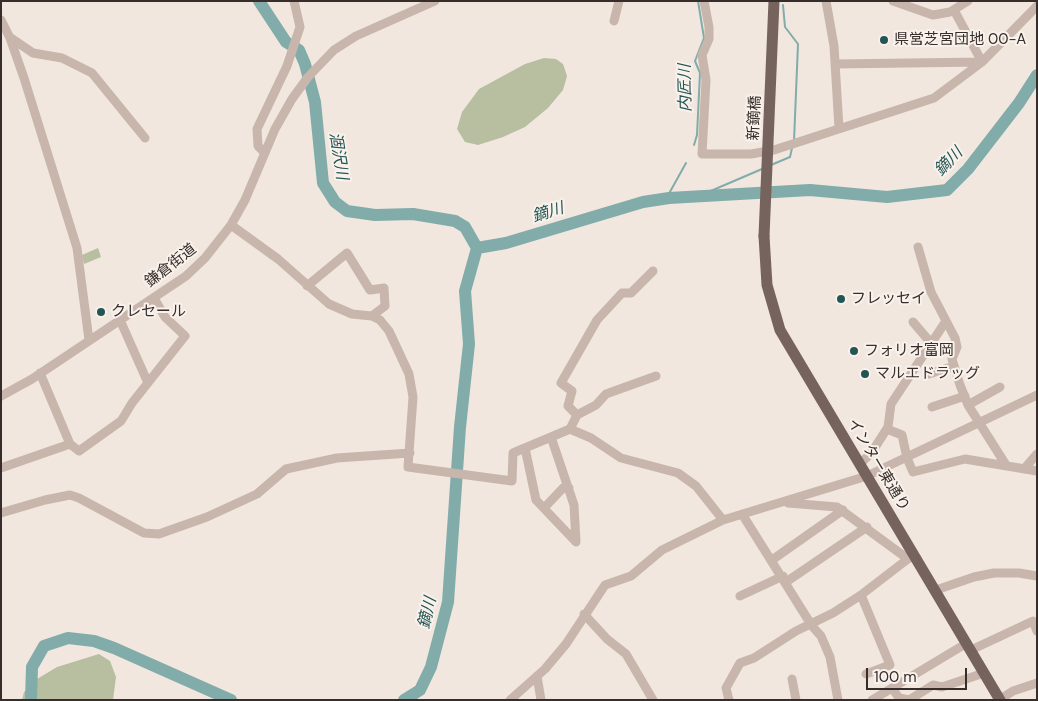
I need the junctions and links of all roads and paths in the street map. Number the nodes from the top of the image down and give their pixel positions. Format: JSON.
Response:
{"nodes":[{"id":1,"x":294,"y":1,"type":"edge"},
{"id":2,"x":407,"y":1,"type":"edge"},
{"id":3,"x":435,"y":1,"type":"edge"},
{"id":4,"x":618,"y":1,"type":"edge"},
{"id":5,"x":704,"y":1,"type":"edge"},
{"id":6,"x":774,"y":1,"type":"edge"},
{"id":7,"x":826,"y":1,"type":"edge"},
{"id":8,"x":893,"y":1,"type":"edge"},
{"id":9,"x":968,"y":1,"type":"edge"},
{"id":10,"x":1037,"y":6,"type":"edge"},
{"id":11,"x":954,"y":10,"type":"junction"},
{"id":12,"x":412,"y":11,"type":"junction"},
{"id":13,"x":1,"y":20,"type":"edge"},
{"id":14,"x":614,"y":21,"type":"dead end"},
{"id":15,"x":10,"y":38,"type":"junction"},
{"id":16,"x":982,"y":62,"type":"junction"},
{"id":17,"x":835,"y":64,"type":"junction"},
{"id":18,"x":840,"y":128,"type":"junction"},
{"id":19,"x":145,"y":138,"type":"dead end"},
{"id":20,"x":265,"y":153,"type":"junction"},
{"id":21,"x":231,"y":225,"type":"junction"},
{"id":22,"x":764,"y":236,"type":"joint"},
{"id":23,"x":918,"y":247,"type":"dead end"},
{"id":24,"x":652,"y":271,"type":"dead end"},
{"id":25,"x":308,"y":286,"type":"junction"},
{"id":26,"x":154,"y":298,"type":"junction"},
{"id":27,"x":372,"y":316,"type":"junction"},
{"id":28,"x":120,"y":320,"type":"junction"},
{"id":29,"x":946,"y":321,"type":"junction"},
{"id":30,"x":913,"y":322,"type":"dead end"},
{"id":31,"x":89,"y":340,"type":"junction"},
{"id":32,"x":931,"y":343,"type":"junction"},
{"id":33,"x":954,"y":366,"type":"junction"},
{"id":34,"x":40,"y":373,"type":"junction"},
{"id":35,"x":929,"y":374,"type":"dead end"},
{"id":36,"x":656,"y":376,"type":"dead end"},
{"id":37,"x":148,"y":383,"type":"junction"},
{"id":38,"x":1000,"y":387,"type":"dead end"},
{"id":39,"x":1,"y":396,"type":"edge"},
{"id":40,"x":965,"y":396,"type":"junction"},
{"id":41,"x":1037,"y":396,"type":"edge"},
{"id":42,"x":968,"y":405,"type":"junction"},
{"id":43,"x":932,"y":407,"type":"dead end"},
{"id":44,"x":578,"y":415,"type":"junction"},
{"id":45,"x":979,"y":423,"type":"junction"},
{"id":46,"x":570,"y":429,"type":"junction"},
{"id":47,"x":887,"y":429,"type":"junction"},
{"id":48,"x":551,"y":437,"type":"junction"},
{"id":49,"x":70,"y":444,"type":"junction"},
{"id":50,"x":525,"y":448,"type":"junction"},
{"id":51,"x":410,"y":453,"type":"junction"},
{"id":52,"x":1037,"y":454,"type":"edge"},
{"id":53,"x":907,"y":458,"type":"junction"},
{"id":54,"x":860,"y":464,"type":"junction"},
{"id":55,"x":1006,"y":465,"type":"junction"},
{"id":56,"x":1,"y":468,"type":"edge"},
{"id":57,"x":1024,"y":469,"type":"junction"},
{"id":58,"x":1037,"y":471,"type":"edge"},
{"id":59,"x":867,"y":476,"type":"junction"},
{"id":60,"x":569,"y":488,"type":"junction"},
{"id":61,"x":782,"y":502,"type":"junction"},
{"id":62,"x":544,"y":508,"type":"junction"},
{"id":63,"x":843,"y":510,"type":"junction"},
{"id":64,"x":1,"y":513,"type":"edge"},
{"id":65,"x":742,"y":514,"type":"junction"},
{"id":66,"x":723,"y":520,"type":"junction"},
{"id":67,"x":867,"y":527,"type":"junction"},
{"id":68,"x":912,"y":558,"type":"junction"},
{"id":69,"x":772,"y":560,"type":"junction"},
{"id":70,"x":1037,"y":576,"type":"edge"},
{"id":71,"x":784,"y":579,"type":"junction"},
{"id":72,"x":936,"y":590,"type":"junction"},
{"id":73,"x":861,"y":595,"type":"junction"},
{"id":74,"x":740,"y":596,"type":"dead end"},
{"id":75,"x":584,"y":614,"type":"junction"},
{"id":76,"x":810,"y":623,"type":"junction"},
{"id":77,"x":1037,"y":631,"type":"edge"},
{"id":78,"x":969,"y":646,"type":"junction"},
{"id":79,"x":984,"y":673,"type":"junction"},
{"id":80,"x":866,"y":674,"type":"dead end"},
{"id":81,"x":537,"y":676,"type":"junction"},
{"id":82,"x":792,"y":679,"type":"dead end"},
{"id":83,"x":1037,"y":683,"type":"edge"},
{"id":84,"x":892,"y":688,"type":"junction"},
{"id":85,"x":510,"y":700,"type":"edge"},
{"id":86,"x":542,"y":700,"type":"edge"},
{"id":87,"x":653,"y":700,"type":"edge"},
{"id":88,"x":729,"y":700,"type":"edge"},
{"id":89,"x":796,"y":700,"type":"edge"},
{"id":90,"x":838,"y":700,"type":"edge"},
{"id":91,"x":872,"y":700,"type":"edge"},
{"id":92,"x":999,"y":700,"type":"edge"}],
"edges":[{"from":1,"to":20,"type":"street"},
{"from":2,"to":12,"type":"street"},
{"from":3,"to":12,"type":"street"},
{"from":4,"to":14,"type":"street"},
{"from":5,"to":18,"type":"street"},
{"from":6,"to":22,"type":"main road","name":"新鏑橋","bridge":true},
{"from":7,"to":17,"type":"street"},
{"from":8,"to":11,"type":"street"},
{"from":9,"to":11,"type":"street"},
{"from":10,"to":16,"type":"street"},
{"from":11,"to":16,"type":"street"},
{"from":12,"to":20,"type":"street","name":"鎌倉街道"},
{"from":13,"to":15,"type":"street"},
{"from":15,"to":19,"type":"street"},
{"from":15,"to":31,"type":"street"},
{"from":16,"to":17,"type":"street"},
{"from":16,"to":18,"type":"street"},
{"from":17,"to":18,"type":"street"},
{"from":20,"to":21,"type":"street","name":"鎌倉街道"},
{"from":21,"to":25,"type":"street"},
{"from":21,"to":26,"type":"street","name":"鎌倉街道"},
{"from":22,"to":54,"type":"main road","name":"インター東通り"},
{"from":23,"to":29,"type":"street"},
{"from":24,"to":44,"type":"street"},
{"from":25,"to":27,"type":"street"},
{"from":25,"to":27,"type":"street"},
{"from":26,"to":28,"type":"street","name":"鎌倉街道"},
{"from":26,"to":37,"type":"street"},
{"from":27,"to":51,"type":"street"},
{"from":28,"to":31,"type":"street","name":"鎌倉街道"},
{"from":28,"to":37,"type":"street"},
{"from":29,"to":32,"type":"street"},
{"from":29,"to":33,"type":"street"},
{"from":30,"to":32,"type":"street"},
{"from":31,"to":34,"type":"street","name":"鎌倉街道"},
{"from":32,"to":47,"type":"street"},
{"from":33,"to":35,"type":"street"},
{"from":33,"to":40,"type":"street"},
{"from":34,"to":39,"type":"street","name":"鎌倉街道"},
{"from":34,"to":49,"type":"street"},
{"from":36,"to":44,"type":"street"},
{"from":37,"to":49,"type":"street"},
{"from":38,"to":42,"type":"street"},
{"from":40,"to":42,"type":"street"},
{"from":40,"to":43,"type":"street"},
{"from":41,"to":45,"type":"street"},
{"from":42,"to":45,"type":"street"},
{"from":44,"to":46,"type":"street"},
{"from":45,"to":53,"type":"street"},
{"from":45,"to":55,"type":"street"},
{"from":46,"to":48,"type":"street"},
{"from":46,"to":66,"type":"street"},
{"from":47,"to":53,"type":"street"},
{"from":47,"to":54,"type":"street"},
{"from":48,"to":50,"type":"street"},
{"from":48,"to":60,"type":"street"},
{"from":49,"to":56,"type":"street"},
{"from":50,"to":51,"type":"street"},
{"from":50,"to":62,"type":"street"},
{"from":51,"to":64,"type":"street"},
{"from":52,"to":57,"type":"street"},
{"from":53,"to":55,"type":"street"},
{"from":53,"to":59,"type":"street"},
{"from":54,"to":59,"type":"main road","name":"インター東通り"},
{"from":55,"to":57,"type":"street"},
{"from":57,"to":58,"type":"street"},
{"from":59,"to":61,"type":"street"},
{"from":59,"to":68,"type":"main road","name":"インター東通り"},
{"from":60,"to":62,"type":"street"},
{"from":60,"to":62,"type":"street"},
{"from":61,"to":63,"type":"street"},
{"from":61,"to":65,"type":"street"},
{"from":63,"to":67,"type":"street"},
{"from":63,"to":69,"type":"street"},
{"from":65,"to":66,"type":"street"},
{"from":65,"to":69,"type":"street"},
{"from":66,"to":75,"type":"street"},
{"from":67,"to":68,"type":"street"},
{"from":67,"to":71,"type":"street"},
{"from":68,"to":72,"type":"main road","name":"インター東通り"},
{"from":68,"to":73,"type":"street"},
{"from":69,"to":71,"type":"street"},
{"from":70,"to":72,"type":"street"},
{"from":71,"to":74,"type":"street"},
{"from":71,"to":76,"type":"street"},
{"from":72,"to":78,"type":"main road","name":"インター東通り"},
{"from":73,"to":76,"type":"street"},
{"from":73,"to":80,"type":"street"},
{"from":75,"to":81,"type":"street"},
{"from":75,"to":87,"type":"street"},
{"from":76,"to":88,"type":"street"},
{"from":76,"to":90,"type":"street"},
{"from":77,"to":78,"type":"street"},
{"from":78,"to":79,"type":"main road","name":"インター東通り"},
{"from":78,"to":84,"type":"street"},
{"from":79,"to":84,"type":"street"},
{"from":79,"to":92,"type":"main road","name":"インター東通り"},
{"from":81,"to":85,"type":"street"},
{"from":81,"to":86,"type":"street"},
{"from":82,"to":89,"type":"street"},
{"from":83,"to":92,"type":"street"},
{"from":84,"to":91,"type":"street"}]}
